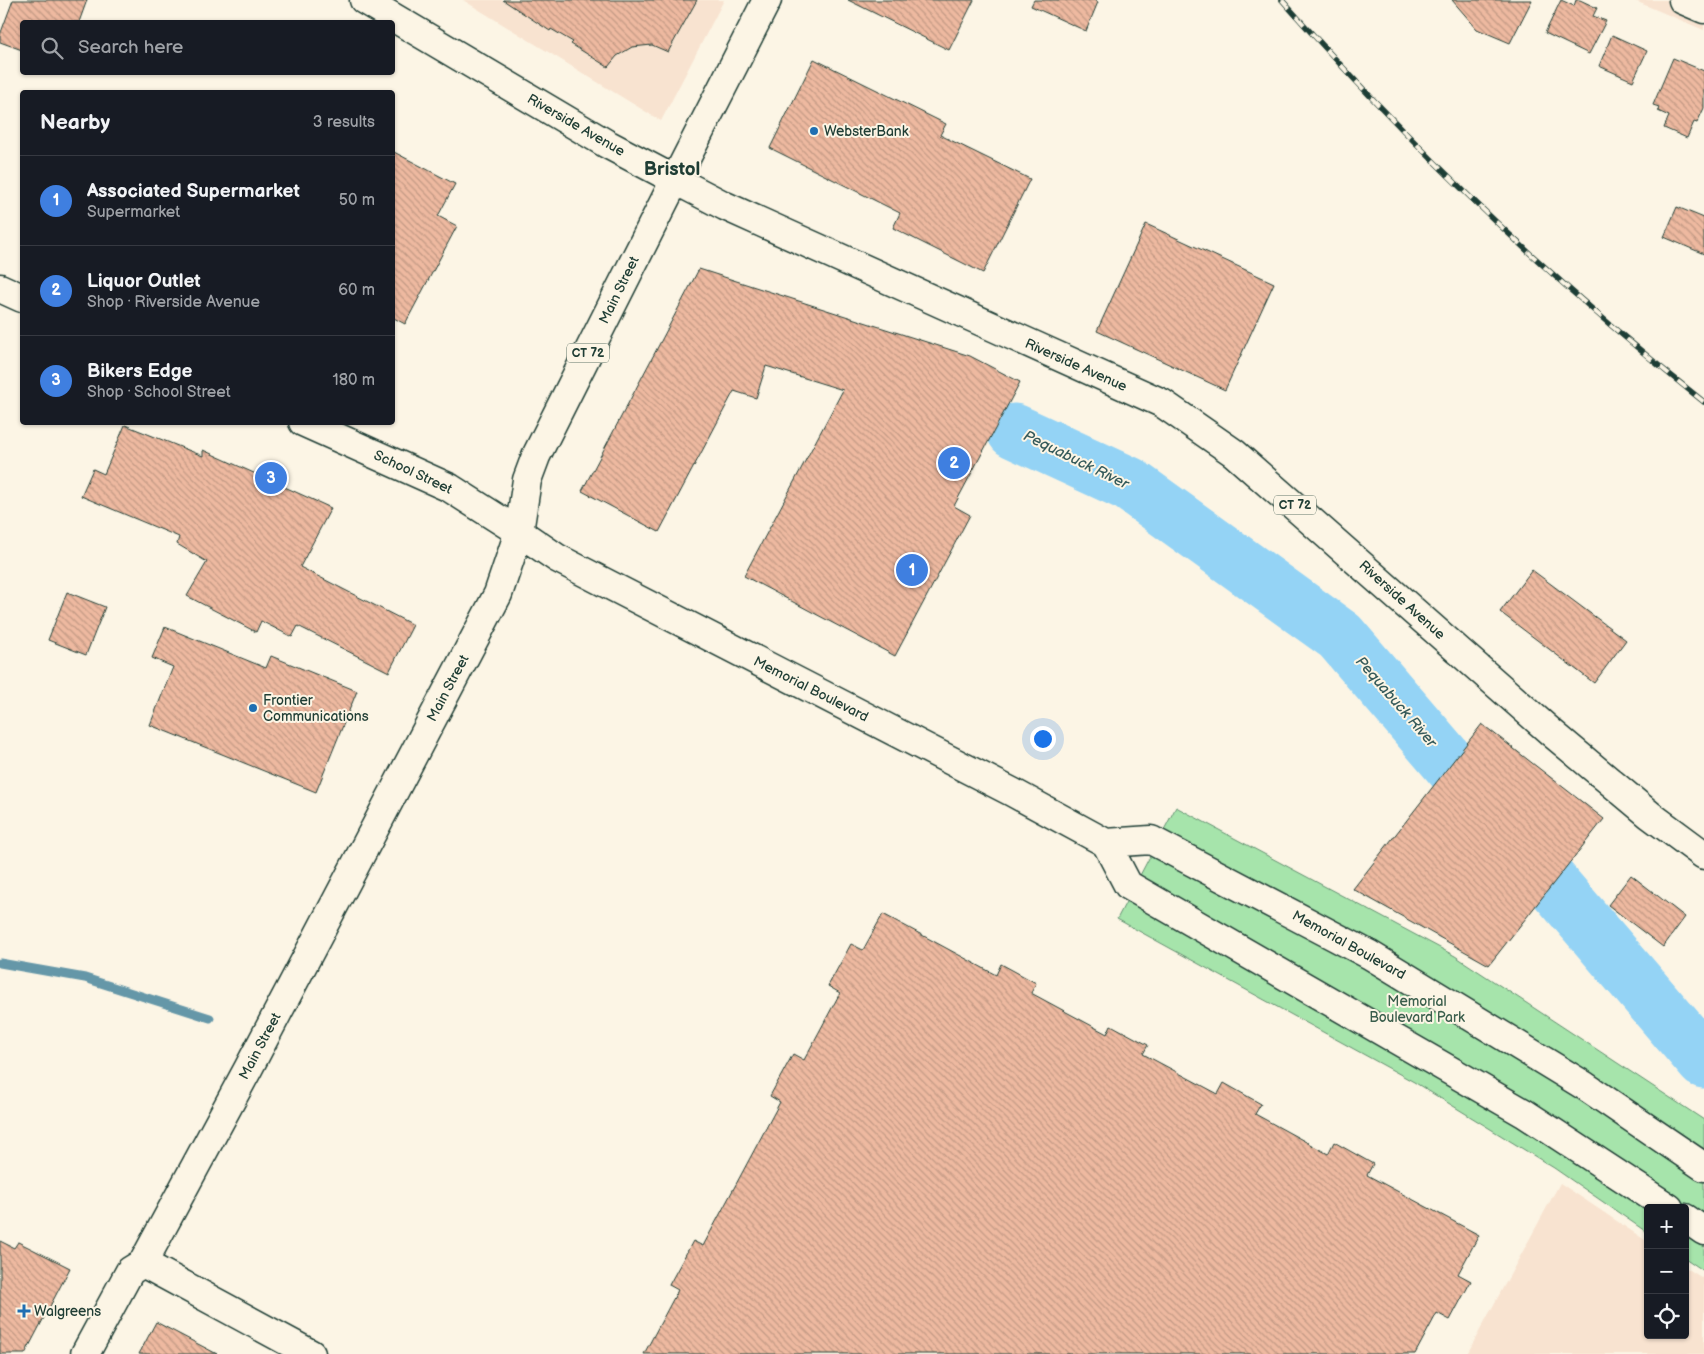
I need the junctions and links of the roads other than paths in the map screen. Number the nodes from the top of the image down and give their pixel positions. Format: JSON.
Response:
{"nodes":[{"id":1,"x":364,"y":0,"type":"edge"},
{"id":2,"x":767,"y":0,"type":"edge"},
{"id":3,"x":1683,"y":0,"type":"edge"},
{"id":4,"x":1704,"y":9,"type":"edge"},
{"id":5,"x":675,"y":180,"type":"junction"},
{"id":6,"x":0,"y":288,"type":"edge"},
{"id":7,"x":20,"y":297,"type":"edge"},
{"id":8,"x":310,"y":425,"type":"edge"},
{"id":9,"x":519,"y":532,"type":"junction"},
{"id":10,"x":1106,"y":843,"type":"junction"},
{"id":11,"x":1704,"y":855,"type":"edge"},
{"id":12,"x":1704,"y":1167,"type":"edge"},
{"id":13,"x":1663,"y":1204,"type":"edge"},
{"id":14,"x":1689,"y":1221,"type":"edge"},
{"id":15,"x":1704,"y":1231,"type":"edge"},
{"id":16,"x":143,"y":1264,"type":"junction"},
{"id":17,"x":85,"y":1354,"type":"edge"},
{"id":18,"x":311,"y":1354,"type":"edge"}],
"edges":[{"from":1,"to":5,"type":"main road","name":"Riverside Avenue"},
{"from":2,"to":5,"type":"main road","name":"Main Street"},
{"from":3,"to":4,"type":"main road"},
{"from":5,"to":9,"type":"main road","name":"Main Street","number":"CT 72"},
{"from":5,"to":11,"type":"main road","name":"Riverside Avenue","number":"CT 72"},
{"from":6,"to":7,"type":"main road"},
{"from":8,"to":9,"type":"main road","name":"School Street"},
{"from":9,"to":10,"type":"main road","name":"Memorial Boulevard"},
{"from":9,"to":16,"type":"main road","name":"Main Street"},
{"from":10,"to":12,"type":"main road","name":"Memorial Boulevard"},
{"from":10,"to":13,"type":"main road"},
{"from":14,"to":15,"type":"main road"},
{"from":16,"to":17,"type":"main road","name":"Main Street"},
{"from":16,"to":18,"type":"main road"}]}
